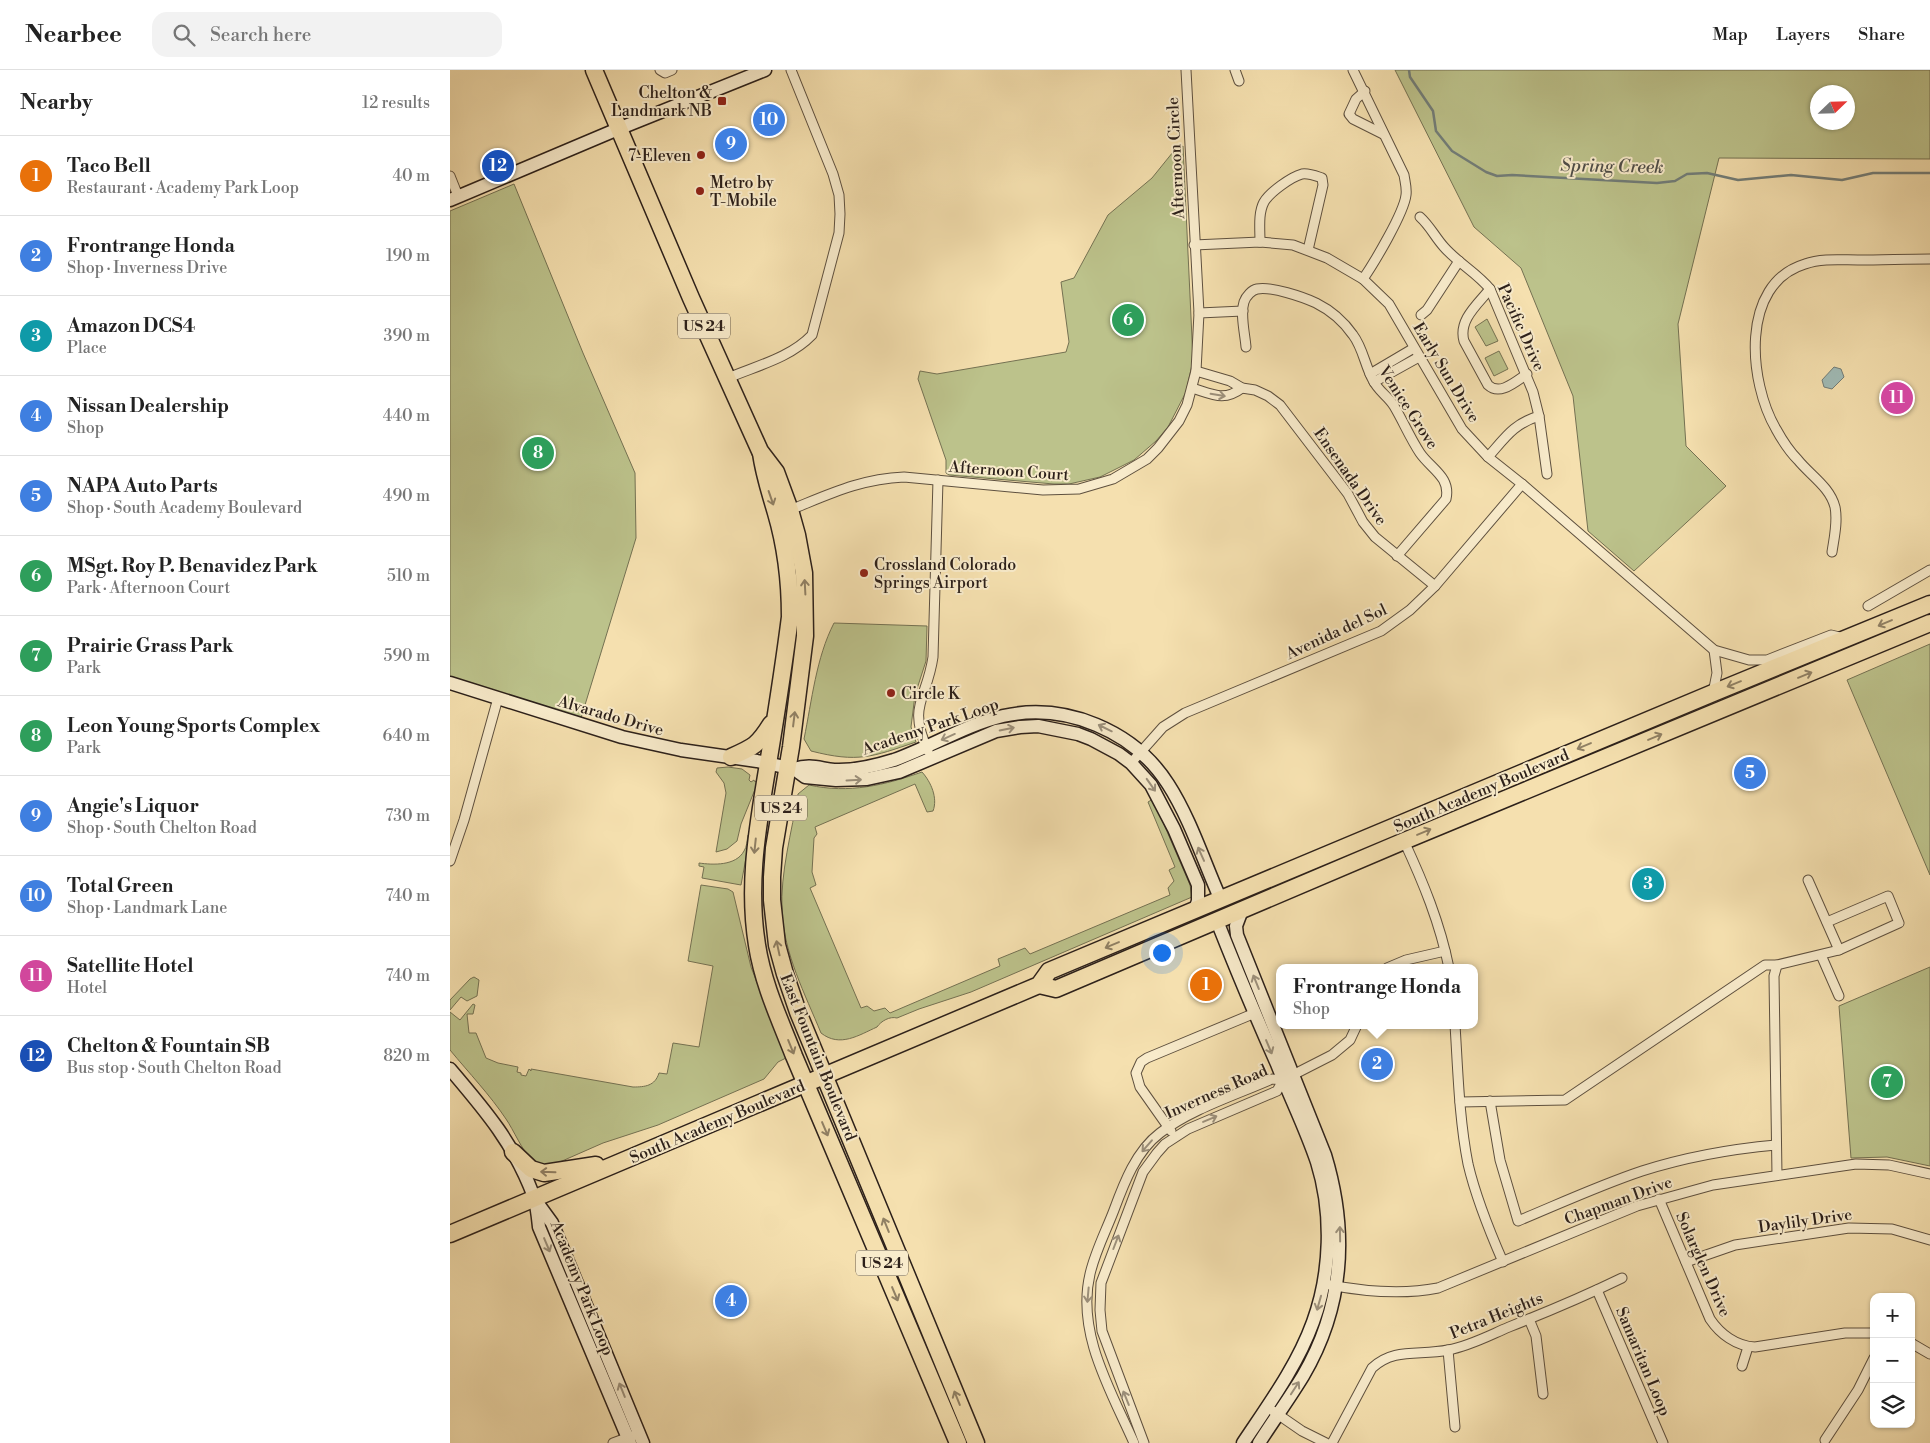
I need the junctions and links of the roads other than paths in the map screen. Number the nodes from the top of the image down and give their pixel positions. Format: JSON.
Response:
{"nodes":[{"id":1,"x":594,"y":70,"type":"edge"},
{"id":2,"x":660,"y":70,"type":"edge"},
{"id":3,"x":672,"y":70,"type":"edge"},
{"id":4,"x":765,"y":70,"type":"edge"},
{"id":5,"x":790,"y":70,"type":"edge"},
{"id":6,"x":1186,"y":70,"type":"edge"},
{"id":7,"x":1235,"y":70,"type":"edge"},
{"id":8,"x":1353,"y":70,"type":"edge"},
{"id":9,"x":1239,"y":82,"type":"dead end"},
{"id":10,"x":1365,"y":91,"type":"junction"},
{"id":11,"x":618,"y":129,"type":"junction"},
{"id":12,"x":1383,"y":134,"type":"junction"},
{"id":13,"x":450,"y":176,"type":"edge"},
{"id":14,"x":454,"y":198,"type":"edge"},
{"id":15,"x":1420,"y":217,"type":"dead end"},
{"id":16,"x":1260,"y":242,"type":"junction"},
{"id":17,"x":1194,"y":245,"type":"junction"},
{"id":18,"x":1308,"y":250,"type":"junction"},
{"id":19,"x":1930,"y":259,"type":"edge"},
{"id":20,"x":1459,"y":261,"type":"junction"},
{"id":21,"x":1362,"y":279,"type":"junction"},
{"id":22,"x":1490,"y":289,"type":"junction"},
{"id":23,"x":1243,"y":312,"type":"junction"},
{"id":24,"x":1199,"y":314,"type":"junction"},
{"id":25,"x":1421,"y":315,"type":"dead end"},
{"id":26,"x":1246,"y":347,"type":"dead end"},
{"id":27,"x":1414,"y":348,"type":"junction"},
{"id":28,"x":1419,"y":358,"type":"junction"},
{"id":29,"x":1196,"y":371,"type":"junction"},
{"id":30,"x":1527,"y":374,"type":"junction"},
{"id":31,"x":728,"y":378,"type":"junction"},
{"id":32,"x":1372,"y":378,"type":"junction"},
{"id":33,"x":1192,"y":388,"type":"junction"},
{"id":34,"x":1242,"y":388,"type":"junction"},
{"id":35,"x":1539,"y":416,"type":"junction"},
{"id":36,"x":760,"y":451,"type":"junction"},
{"id":37,"x":1488,"y":457,"type":"junction"},
{"id":38,"x":1547,"y":474,"type":"dead end"},
{"id":39,"x":938,"y":480,"type":"junction"},
{"id":40,"x":1522,"y":484,"type":"junction"},
{"id":41,"x":790,"y":510,"type":"junction"},
{"id":42,"x":1832,"y":552,"type":"dead end"},
{"id":43,"x":1397,"y":556,"type":"junction"},
{"id":44,"x":1930,"y":570,"type":"edge"},
{"id":45,"x":1435,"y":586,"type":"junction"},
{"id":46,"x":1930,"y":604,"type":"edge"},
{"id":47,"x":1868,"y":606,"type":"dead end"},
{"id":48,"x":1930,"y":623,"type":"edge"},
{"id":49,"x":1847,"y":639,"type":"junction"},
{"id":50,"x":1714,"y":650,"type":"junction"},
{"id":51,"x":450,"y":683,"type":"edge"},
{"id":52,"x":1713,"y":693,"type":"junction"},
{"id":53,"x":498,"y":698,"type":"junction"},
{"id":54,"x":774,"y":720,"type":"junction"},
{"id":55,"x":928,"y":752,"type":"junction"},
{"id":56,"x":1141,"y":752,"type":"junction"},
{"id":57,"x":732,"y":757,"type":"junction"},
{"id":58,"x":1131,"y":763,"type":"junction"},
{"id":59,"x":767,"y":764,"type":"junction"},
{"id":60,"x":791,"y":768,"type":"junction"},
{"id":61,"x":1376,"y":833,"type":"junction"},
{"id":62,"x":1404,"y":841,"type":"junction"},
{"id":63,"x":450,"y":861,"type":"edge"},
{"id":64,"x":1808,"y":880,"type":"dead end"},
{"id":65,"x":1220,"y":898,"type":"junction"},
{"id":66,"x":1194,"y":910,"type":"junction"},
{"id":67,"x":1242,"y":910,"type":"junction"},
{"id":68,"x":1217,"y":921,"type":"junction"},
{"id":69,"x":1827,"y":922,"type":"junction"},
{"id":70,"x":1839,"y":950,"type":"junction"},
{"id":71,"x":1445,"y":951,"type":"junction"},
{"id":72,"x":1821,"y":955,"type":"junction"},
{"id":73,"x":1396,"y":964,"type":"edge"},
{"id":74,"x":1448,"y":964,"type":"edge"},
{"id":75,"x":1777,"y":965,"type":"junction"},
{"id":76,"x":1108,"y":966,"type":"junction"},
{"id":77,"x":1040,"y":985,"type":"junction"},
{"id":78,"x":1838,"y":996,"type":"dead end"},
{"id":79,"x":1255,"y":1014,"type":"junction"},
{"id":80,"x":1355,"y":1029,"type":"edge"},
{"id":81,"x":1455,"y":1029,"type":"edge"},
{"id":82,"x":450,"y":1069,"type":"edge"},
{"id":83,"x":825,"y":1076,"type":"junction"},
{"id":84,"x":1288,"y":1077,"type":"junction"},
{"id":85,"x":806,"y":1084,"type":"junction"},
{"id":86,"x":1490,"y":1101,"type":"junction"},
{"id":87,"x":1460,"y":1102,"type":"junction"},
{"id":88,"x":1168,"y":1127,"type":"junction"},
{"id":89,"x":1175,"y":1137,"type":"junction"},
{"id":90,"x":1776,"y":1145,"type":"junction"},
{"id":91,"x":513,"y":1152,"type":"junction"},
{"id":92,"x":630,"y":1158,"type":"junction"},
{"id":93,"x":1930,"y":1174,"type":"edge"},
{"id":94,"x":1777,"y":1175,"type":"junction"},
{"id":95,"x":534,"y":1198,"type":"junction"},
{"id":96,"x":1659,"y":1199,"type":"junction"},
{"id":97,"x":450,"y":1234,"type":"edge"},
{"id":98,"x":1930,"y":1240,"type":"edge"},
{"id":99,"x":1503,"y":1262,"type":"junction"},
{"id":100,"x":1686,"y":1262,"type":"junction"},
{"id":101,"x":1622,"y":1278,"type":"dead end"},
{"id":102,"x":1330,"y":1285,"type":"junction"},
{"id":103,"x":1597,"y":1290,"type":"junction"},
{"id":104,"x":1529,"y":1319,"type":"junction"},
{"id":105,"x":1870,"y":1333,"type":"edge"},
{"id":106,"x":1915,"y":1346,"type":"edge"},
{"id":107,"x":1748,"y":1347,"type":"junction"},
{"id":108,"x":1448,"y":1350,"type":"junction"},
{"id":109,"x":1930,"y":1354,"type":"edge"},
{"id":110,"x":1742,"y":1366,"type":"dead end"},
{"id":111,"x":1870,"y":1366,"type":"edge"},
{"id":112,"x":1543,"y":1394,"type":"dead end"},
{"id":113,"x":1272,"y":1411,"type":"junction"},
{"id":114,"x":1456,"y":1427,"type":"dead end"},
{"id":115,"x":635,"y":1437,"type":"edge"},
{"id":116,"x":1826,"y":1440,"type":"dead end"},
{"id":117,"x":613,"y":1443,"type":"edge"},
{"id":118,"x":958,"y":1443,"type":"edge"},
{"id":119,"x":976,"y":1443,"type":"edge"},
{"id":120,"x":1134,"y":1443,"type":"edge"},
{"id":121,"x":1144,"y":1443,"type":"edge"},
{"id":122,"x":1243,"y":1443,"type":"edge"},
{"id":123,"x":1258,"y":1443,"type":"edge"},
{"id":124,"x":1326,"y":1443,"type":"edge"},
{"id":125,"x":1332,"y":1443,"type":"edge"},
{"id":126,"x":1663,"y":1443,"type":"edge"}],
"edges":[{"from":1,"to":11,"type":"highway","name":"East Fountain Boulevard","number":"US 24"},
{"from":2,"to":3,"type":"street"},
{"from":4,"to":11,"type":"street"},
{"from":5,"to":31,"type":"street"},
{"from":6,"to":17,"type":"street","name":"Afternoon Circle"},
{"from":7,"to":9,"type":"street"},
{"from":8,"to":10,"type":"street"},
{"from":10,"to":12,"type":"street"},
{"from":10,"to":12,"type":"street"},
{"from":11,"to":14,"type":"street"},
{"from":11,"to":31,"type":"highway","name":"East Fountain Boulevard","number":"US 24"},
{"from":12,"to":21,"type":"street"},
{"from":13,"to":14,"type":"street"},
{"from":15,"to":20,"type":"street","name":"Pacific Drive"},
{"from":16,"to":17,"type":"street","name":"Early Sun Drive"},
{"from":16,"to":18,"type":"street","name":"Early Sun Drive"},
{"from":16,"to":18,"type":"street"},
{"from":17,"to":24,"type":"street","name":"Afternoon Court"},
{"from":18,"to":21,"type":"street","name":"Early Sun Drive"},
{"from":19,"to":42,"type":"street"},
{"from":20,"to":22,"type":"street","name":"Pacific Drive"},
{"from":20,"to":25,"type":"street"},
{"from":21,"to":27,"type":"street","name":"Early Sun Drive"},
{"from":22,"to":30,"type":"street","name":"Pacific Drive"},
{"from":22,"to":30,"type":"street"},
{"from":23,"to":24,"type":"street"},
{"from":23,"to":26,"type":"street"},
{"from":23,"to":32,"type":"street","name":"Venice Grove"},
{"from":24,"to":29,"type":"street","name":"Afternoon Court"},
{"from":27,"to":28,"type":"street","name":"Early Sun Drive"},
{"from":27,"to":32,"type":"street"},
{"from":28,"to":32,"type":"street"},
{"from":28,"to":37,"type":"street","name":"Early Sun Drive"},
{"from":29,"to":33,"type":"street","name":"Afternoon Court"},
{"from":29,"to":34,"type":"street","name":"Ensenada Drive"},
{"from":30,"to":35,"type":"street","name":"Pacific Drive"},
{"from":31,"to":36,"type":"highway","name":"East Fountain Boulevard","number":"US 24"},
{"from":32,"to":43,"type":"street","name":"Venice Grove"},
{"from":33,"to":34,"type":"street","one_way":true},
{"from":33,"to":39,"type":"street","name":"Afternoon Court"},
{"from":34,"to":43,"type":"street","name":"Ensenada Drive"},
{"from":35,"to":37,"type":"street"},
{"from":35,"to":38,"type":"street","name":"Pacific Drive"},
{"from":36,"to":41,"type":"highway","name":"East Fountain Boulevard","number":"US 24"},
{"from":36,"to":54,"type":"highway","name":"East Fountain Boulevard","number":"US 24","one_way":true},
{"from":37,"to":40,"type":"street","name":"Early Sun Drive"},
{"from":39,"to":41,"type":"street","name":"Afternoon Court"},
{"from":39,"to":55,"type":"street"},
{"from":40,"to":45,"type":"street","name":"Avenida del Sol"},
{"from":40,"to":50,"type":"street","name":"Early Sun Drive"},
{"from":60,"to":41,"type":"highway","name":"East Fountain Boulevard","number":"US 24","one_way":true},
{"from":43,"to":45,"type":"street","name":"Ensenada Drive"},
{"from":44,"to":47,"type":"street"},
{"from":45,"to":56,"type":"street","name":"Avenida del Sol"},
{"from":46,"to":49,"type":"highway","name":"South Academy Boulevard","one_way":true},
{"from":62,"to":48,"type":"highway","name":"South Academy Boulevard","one_way":true},
{"from":49,"to":50,"type":"street","name":"Early Sun Drive"},
{"from":49,"to":52,"type":"highway","name":"South Academy Boulevard","one_way":true},
{"from":50,"to":52,"type":"street"},
{"from":51,"to":53,"type":"street","name":"Alvarado Drive"},
{"from":52,"to":61,"type":"highway","name":"South Academy Boulevard","one_way":true},
{"from":53,"to":57,"type":"street","name":"Alvarado Drive"},
{"from":53,"to":63,"type":"street"},
{"from":54,"to":57,"type":"highway"},
{"from":54,"to":59,"type":"highway","name":"East Fountain Boulevard","number":"US 24"},
{"from":56,"to":55,"type":"street","name":"Academy Park Loop","one_way":true},
{"from":55,"to":58,"type":"street","name":"Academy Park Loop","one_way":true},
{"from":55,"to":60,"type":"street","name":"Academy Park Loop"},
{"from":56,"to":58,"type":"street","name":"Avenida del Sol"},
{"from":65,"to":56,"type":"street","name":"Academy Park Loop","one_way":true},
{"from":57,"to":59,"type":"street","name":"Alvarado Drive"},
{"from":58,"to":66,"type":"street","name":"Academy Park Loop","one_way":true},
{"from":59,"to":60,"type":"street","name":"Academy Park Loop"},
{"from":59,"to":85,"type":"highway","name":"East Fountain Boulevard","number":"US 24","one_way":true},
{"from":83,"to":60,"type":"highway","name":"East Fountain Boulevard","number":"US 24","one_way":true},
{"from":61,"to":65,"type":"highway","name":"South Academy Boulevard"},
{"from":61,"to":68,"type":"highway"},
{"from":62,"to":67,"type":"highway","name":"South Academy Boulevard"},
{"from":62,"to":71,"type":"street"},
{"from":64,"to":69,"type":"street"},
{"from":65,"to":66,"type":"highway","name":"South Academy Boulevard"},
{"from":65,"to":76,"type":"highway"},
{"from":66,"to":77,"type":"highway","name":"South Academy Boulevard","one_way":true},
{"from":67,"to":68,"type":"highway","name":"South Academy Boulevard"},
{"from":84,"to":67,"type":"street","one_way":true},
{"from":68,"to":76,"type":"highway","name":"South Academy Boulevard"},
{"from":68,"to":79,"type":"street"},
{"from":69,"to":70,"type":"street"},
{"from":69,"to":70,"type":"street"},
{"from":70,"to":72,"type":"street"},
{"from":71,"to":73,"type":"street"},
{"from":71,"to":74,"type":"street"},
{"from":72,"to":75,"type":"street"},
{"from":72,"to":78,"type":"street"},
{"from":75,"to":86,"type":"street"},
{"from":75,"to":90,"type":"street"},
{"from":76,"to":77,"type":"highway","name":"South Academy Boulevard"},
{"from":77,"to":83,"type":"highway","name":"South Academy Boulevard"},
{"from":79,"to":84,"type":"street","one_way":true},
{"from":79,"to":88,"type":"street"},
{"from":80,"to":84,"type":"street"},
{"from":81,"to":87,"type":"street"},
{"from":82,"to":91,"type":"street","name":"Academy Park Loop"},
{"from":83,"to":85,"type":"highway","name":"South Academy Boulevard"},
{"from":119,"to":83,"type":"highway","name":"East Fountain Boulevard","number":"US 24","one_way":true},
{"from":84,"to":88,"type":"street","name":"Inverness Road"},
{"from":89,"to":84,"type":"street","name":"Inverness Road","one_way":true},
{"from":84,"to":102,"type":"street"},
{"from":85,"to":92,"type":"highway","name":"South Academy Boulevard"},
{"from":85,"to":118,"type":"highway","name":"East Fountain Boulevard","number":"US 24","one_way":true},
{"from":86,"to":87,"type":"street"},
{"from":86,"to":90,"type":"street"},
{"from":87,"to":99,"type":"street"},
{"from":88,"to":89,"type":"street"},
{"from":88,"to":120,"type":"street","name":"Inverness Road","one_way":true},
{"from":121,"to":89,"type":"street","name":"Inverness Road","one_way":true},
{"from":90,"to":94,"type":"street"},
{"from":92,"to":91,"type":"highway","one_way":true},
{"from":91,"to":95,"type":"street","name":"Academy Park Loop"},
{"from":92,"to":95,"type":"highway","name":"South Academy Boulevard"},
{"from":93,"to":94,"type":"street","name":"Chapman Drive"},
{"from":94,"to":96,"type":"street","name":"Chapman Drive"},
{"from":95,"to":97,"type":"highway","name":"South Academy Boulevard"},
{"from":95,"to":115,"type":"street","name":"Academy Park Loop"},
{"from":96,"to":99,"type":"street","name":"Chapman Drive"},
{"from":96,"to":100,"type":"street","name":"Solarglen Drive"},
{"from":98,"to":100,"type":"street","name":"Daylily Drive"},
{"from":99,"to":102,"type":"street","name":"Chapman Drive"},
{"from":100,"to":107,"type":"street","name":"Solarglen Drive"},
{"from":101,"to":103,"type":"street","name":"Petra Heights"},
{"from":102,"to":113,"type":"street"},
{"from":103,"to":104,"type":"street","name":"Petra Heights"},
{"from":103,"to":126,"type":"street","name":"Samaritan Loop"},
{"from":104,"to":108,"type":"street","name":"Petra Heights"},
{"from":104,"to":112,"type":"street"},
{"from":105,"to":107,"type":"street"},
{"from":106,"to":109,"type":"street"},
{"from":107,"to":110,"type":"street"},
{"from":108,"to":114,"type":"street"},
{"from":108,"to":125,"type":"street","name":"Petra Heights"},
{"from":111,"to":116,"type":"street"},
{"from":113,"to":122,"type":"street"},
{"from":113,"to":123,"type":"street"},
{"from":113,"to":124,"type":"street"},
{"from":115,"to":117,"type":"street"}]}
